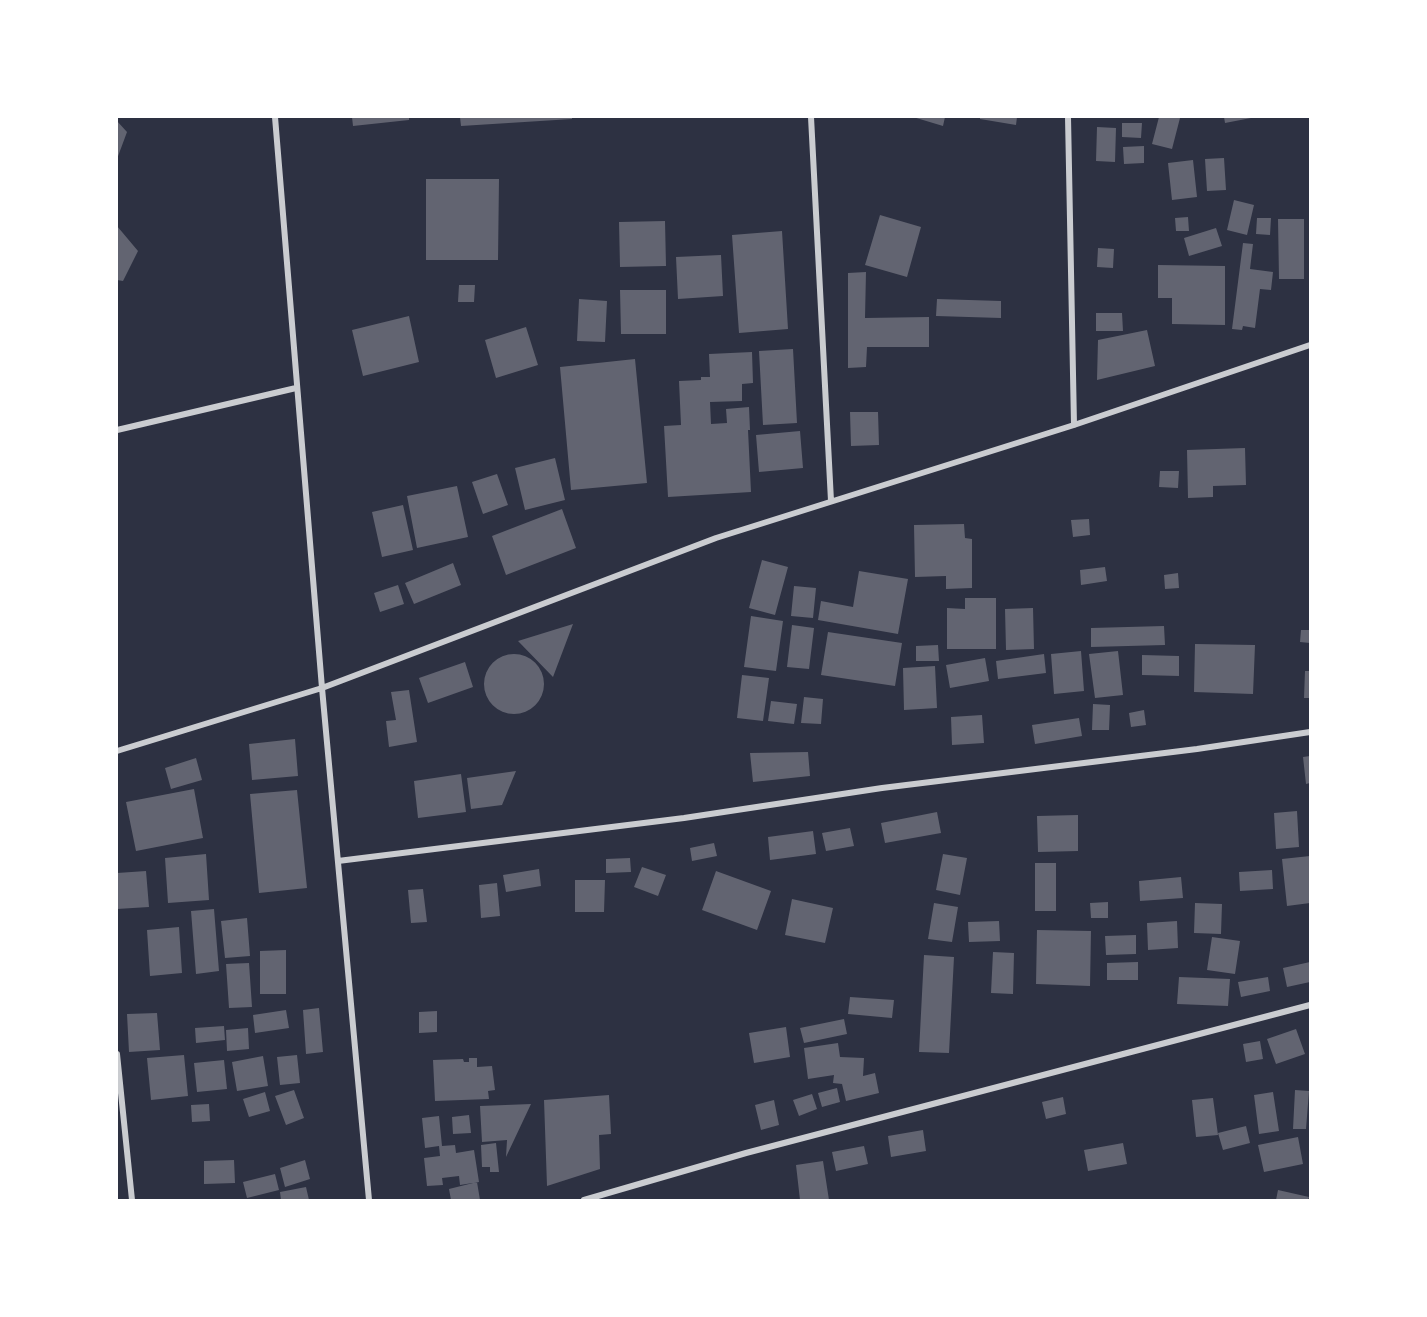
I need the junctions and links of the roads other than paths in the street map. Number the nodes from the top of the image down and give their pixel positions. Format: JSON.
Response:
{"nodes":[{"id":1,"x":275,"y":117,"type":"edge"},
{"id":2,"x":811,"y":117,"type":"edge"},
{"id":3,"x":1068,"y":117,"type":"edge"},
{"id":4,"x":1310,"y":345,"type":"edge"},
{"id":5,"x":296,"y":388,"type":"junction"},
{"id":6,"x":1074,"y":425,"type":"junction"},
{"id":7,"x":117,"y":430,"type":"edge"},
{"id":8,"x":831,"y":501,"type":"junction"},
{"id":9,"x":322,"y":688,"type":"junction"},
{"id":10,"x":1310,"y":732,"type":"edge"},
{"id":11,"x":117,"y":752,"type":"edge"},
{"id":12,"x":338,"y":861,"type":"junction"},
{"id":13,"x":1310,"y":1005,"type":"edge"},
{"id":14,"x":117,"y":1054,"type":"edge"},
{"id":15,"x":132,"y":1200,"type":"edge"},
{"id":16,"x":369,"y":1200,"type":"edge"},
{"id":17,"x":584,"y":1200,"type":"edge"}],
"edges":[{"from":1,"to":5,"type":"street"},
{"from":2,"to":8,"type":"street"},
{"from":3,"to":6,"type":"street"},
{"from":4,"to":6,"type":"street"},
{"from":5,"to":7,"type":"street"},
{"from":5,"to":9,"type":"street"},
{"from":6,"to":8,"type":"street"},
{"from":8,"to":9,"type":"street"},
{"from":9,"to":11,"type":"street"},
{"from":9,"to":12,"type":"street"},
{"from":10,"to":12,"type":"street"},
{"from":12,"to":16,"type":"street"},
{"from":13,"to":17,"type":"street"},
{"from":14,"to":15,"type":"street"}]}
